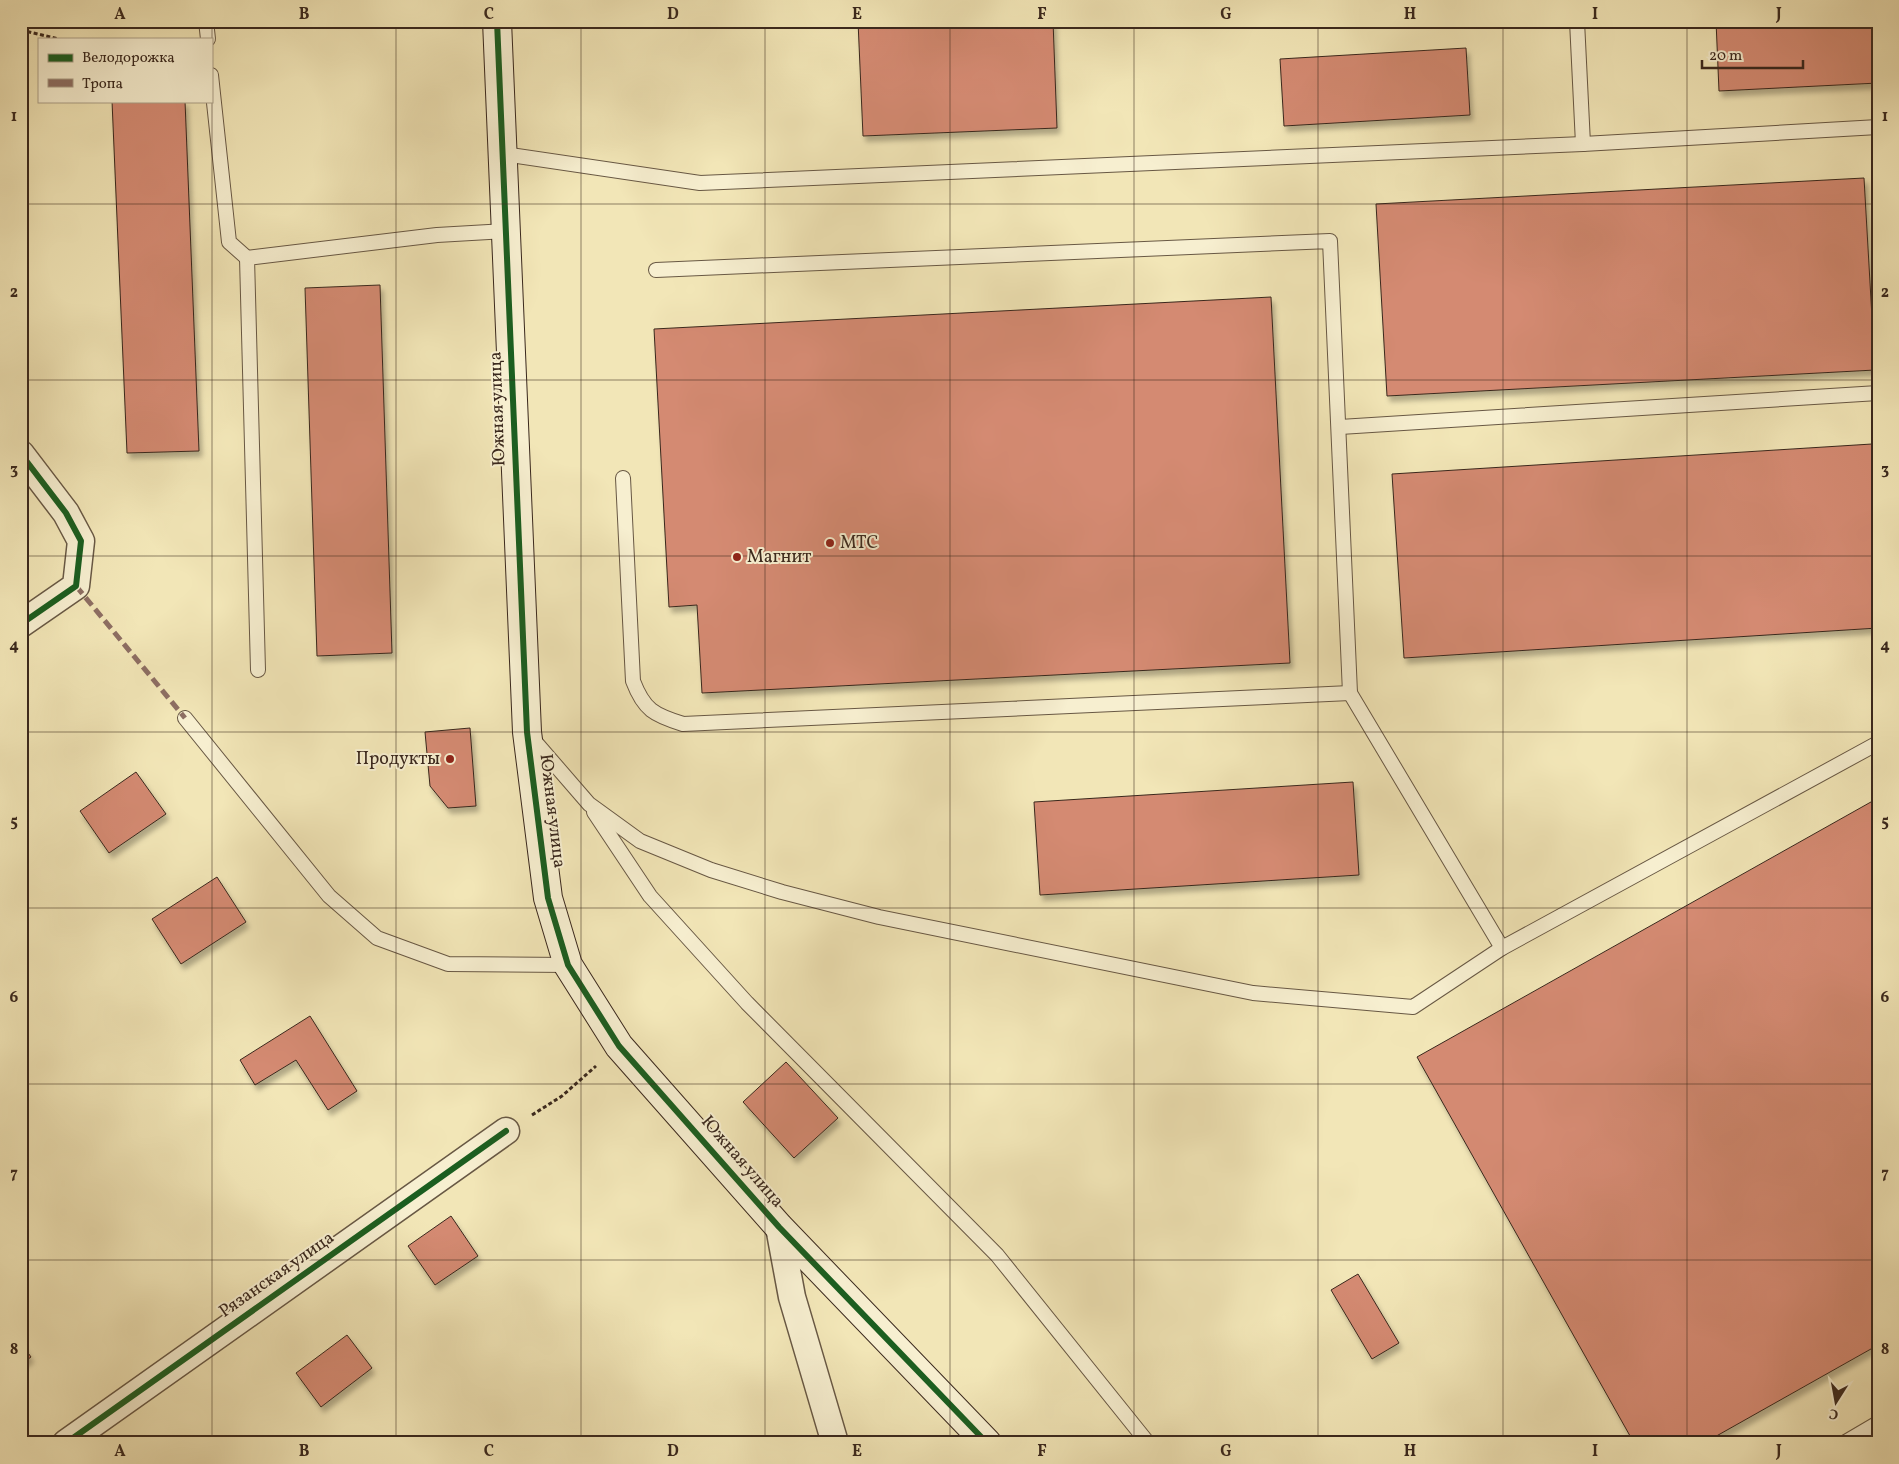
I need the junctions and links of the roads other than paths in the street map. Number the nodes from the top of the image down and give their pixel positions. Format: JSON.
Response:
{"nodes":[{"id":1,"x":206,"y":21,"type":"edge"},
{"id":2,"x":497,"y":21,"type":"edge"},
{"id":3,"x":1577,"y":21,"type":"edge"},
{"id":4,"x":208,"y":38,"type":"edge"},
{"id":5,"x":212,"y":84,"type":"edge"},
{"id":6,"x":1878,"y":127,"type":"edge"},
{"id":7,"x":1583,"y":144,"type":"junction"},
{"id":8,"x":504,"y":154,"type":"junction"},
{"id":9,"x":506,"y":231,"type":"junction"},
{"id":10,"x":247,"y":258,"type":"junction"},
{"id":11,"x":656,"y":270,"type":"dead end"},
{"id":12,"x":1878,"y":393,"type":"edge"},
{"id":13,"x":1340,"y":427,"type":"junction"},
{"id":14,"x":21,"y":454,"type":"edge"},
{"id":15,"x":623,"y":478,"type":"dead end"},
{"id":16,"x":21,"y":624,"type":"edge"},
{"id":17,"x":258,"y":670,"type":"dead end"},
{"id":18,"x":1350,"y":693,"type":"junction"},
{"id":19,"x":185,"y":718,"type":"dead end"},
{"id":20,"x":527,"y":732,"type":"junction"},
{"id":21,"x":1878,"y":743,"type":"edge"},
{"id":22,"x":589,"y":804,"type":"junction"},
{"id":23,"x":1502,"y":948,"type":"junction"},
{"id":24,"x":568,"y":965,"type":"junction"},
{"id":25,"x":506,"y":1131,"type":"road end"},
{"id":26,"x":779,"y":1227,"type":"junction"},
{"id":27,"x":1878,"y":1423,"type":"edge"},
{"id":28,"x":66,"y":1443,"type":"edge"},
{"id":29,"x":835,"y":1443,"type":"edge"},
{"id":30,"x":987,"y":1443,"type":"edge"},
{"id":31,"x":1148,"y":1443,"type":"edge"},
{"id":32,"x":1844,"y":1443,"type":"edge"}],
"edges":[{"from":1,"to":4,"type":"lane"},
{"from":2,"to":8,"type":"street","name":"Южная улица"},
{"from":3,"to":7,"type":"lane"},
{"from":5,"to":10,"type":"lane"},
{"from":6,"to":7,"type":"lane"},
{"from":7,"to":8,"type":"lane"},
{"from":8,"to":9,"type":"street","name":"Южная улица"},
{"from":9,"to":10,"type":"lane"},
{"from":9,"to":20,"type":"street","name":"Южная улица"},
{"from":10,"to":17,"type":"lane"},
{"from":11,"to":13,"type":"lane"},
{"from":12,"to":13,"type":"lane"},
{"from":13,"to":18,"type":"lane"},
{"from":14,"to":16,"type":"street"},
{"from":15,"to":18,"type":"lane"},
{"from":18,"to":23,"type":"lane"},
{"from":19,"to":24,"type":"lane"},
{"from":20,"to":22,"type":"lane"},
{"from":20,"to":24,"type":"street","name":"Южная улица"},
{"from":21,"to":23,"type":"lane"},
{"from":22,"to":23,"type":"lane"},
{"from":22,"to":31,"type":"lane"},
{"from":24,"to":26,"type":"street","name":"Южная улица"},
{"from":25,"to":28,"type":"street","name":"Рязанская улица"},
{"from":26,"to":29,"type":"street"},
{"from":26,"to":30,"type":"street","name":"Южная улица"},
{"from":27,"to":32,"type":"lane"}]}
